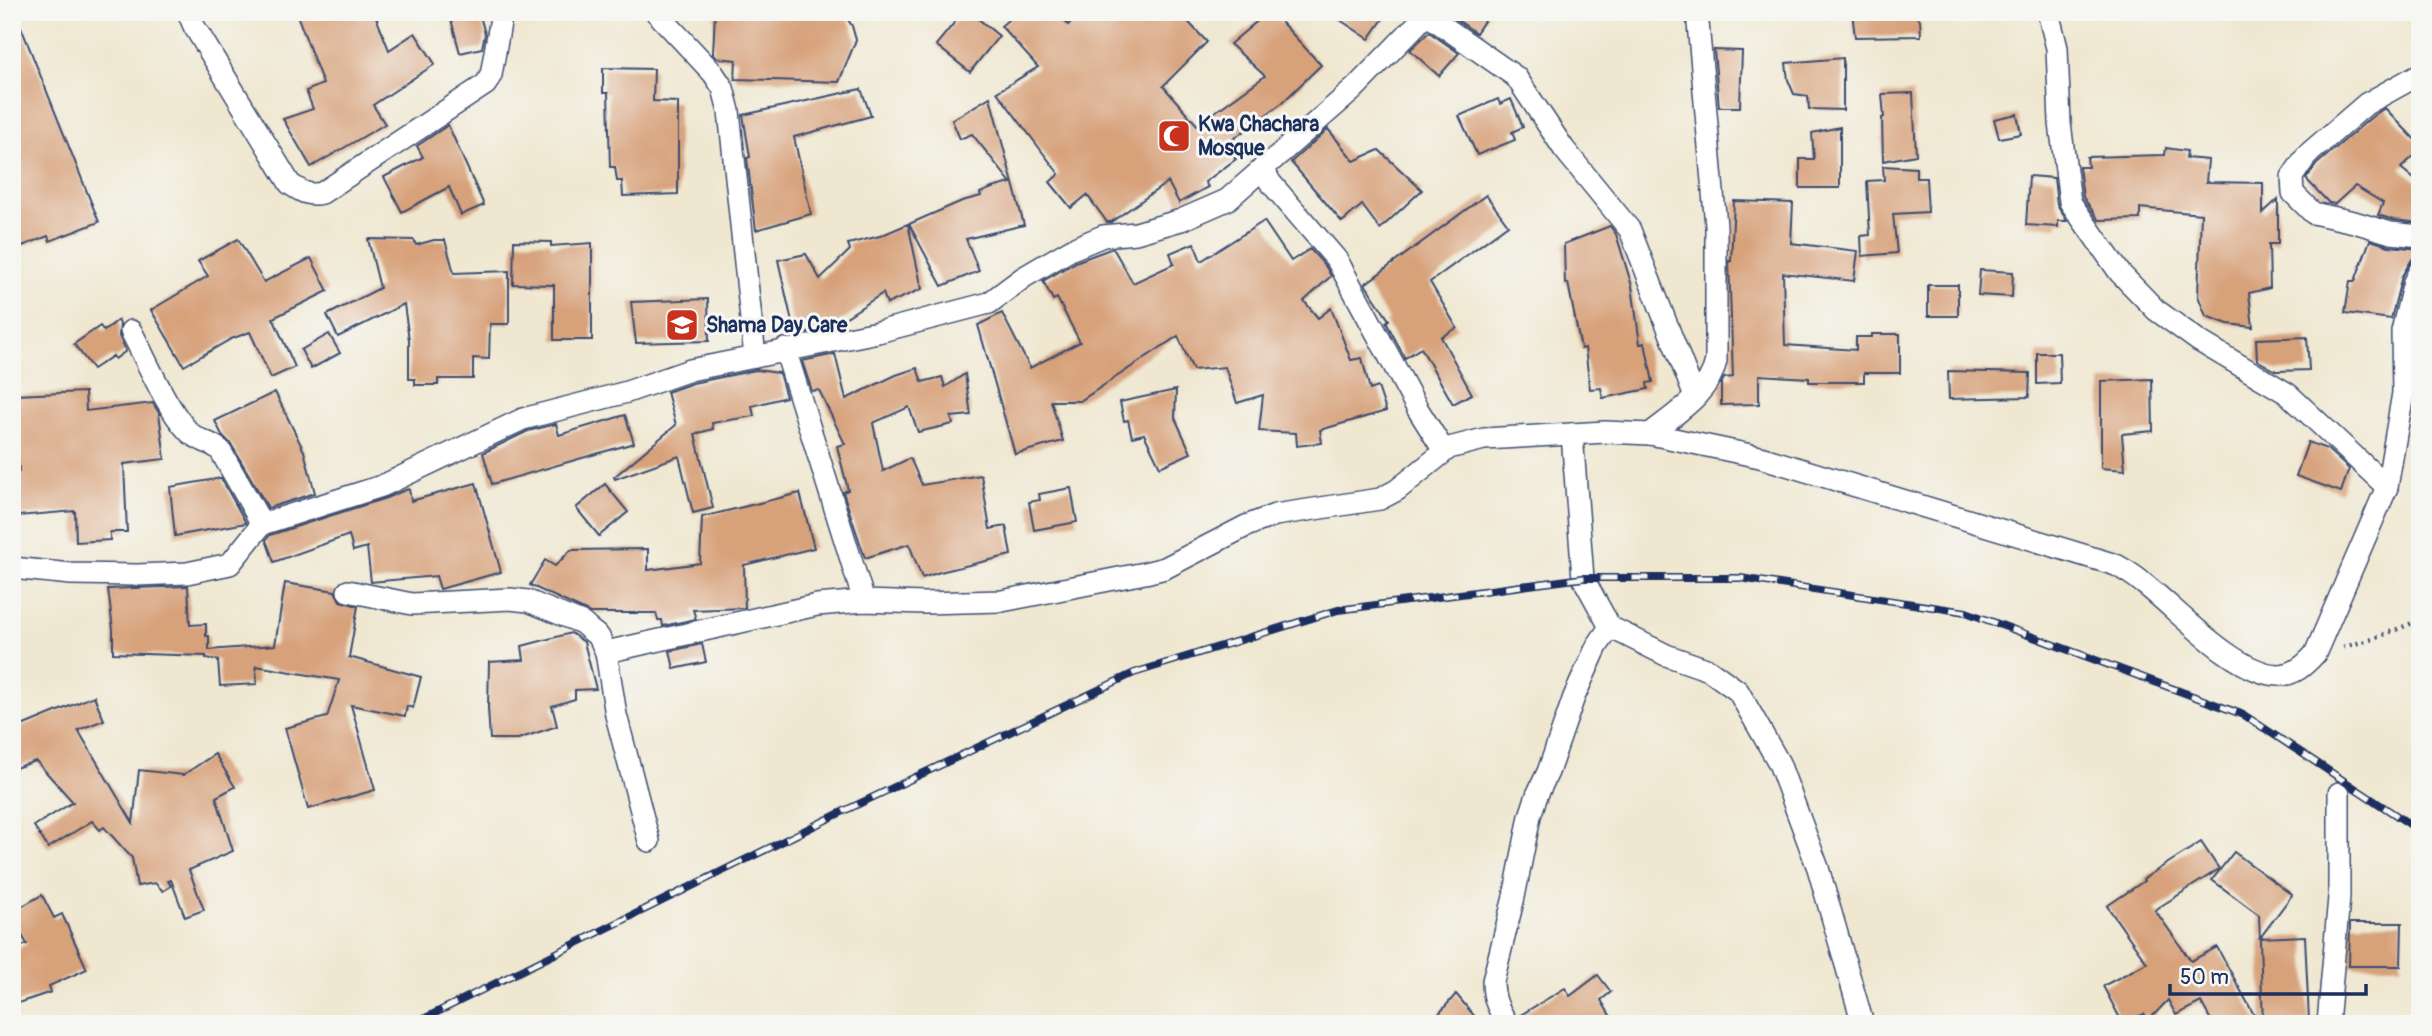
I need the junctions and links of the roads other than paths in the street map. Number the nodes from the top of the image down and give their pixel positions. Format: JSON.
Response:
{"nodes":[{"id":1,"x":188,"y":12,"type":"edge"},
{"id":2,"x":502,"y":12,"type":"edge"},
{"id":3,"x":656,"y":12,"type":"edge"},
{"id":4,"x":1697,"y":12,"type":"edge"},
{"id":5,"x":2048,"y":12,"type":"edge"},
{"id":6,"x":1424,"y":14,"type":"edge"},
{"id":7,"x":2420,"y":74,"type":"edge"},
{"id":8,"x":1263,"y":168,"type":"junction"},
{"id":9,"x":2420,"y":236,"type":"edge"},
{"id":10,"x":2420,"y":270,"type":"edge"},
{"id":11,"x":131,"y":331,"type":"dead end"},
{"id":12,"x":785,"y":349,"type":"junction"},
{"id":13,"x":755,"y":357,"type":"junction"},
{"id":14,"x":1695,"y":397,"type":"junction"},
{"id":15,"x":1572,"y":434,"type":"junction"},
{"id":16,"x":1650,"y":434,"type":"junction"},
{"id":17,"x":1444,"y":451,"type":"junction"},
{"id":18,"x":2387,"y":486,"type":"junction"},
{"id":19,"x":262,"y":524,"type":"junction"},
{"id":20,"x":12,"y":568,"type":"edge"},
{"id":21,"x":348,"y":591,"type":"dead end"},
{"id":22,"x":864,"y":601,"type":"junction"},
{"id":23,"x":1610,"y":626,"type":"junction"},
{"id":24,"x":606,"y":652,"type":"junction"},
{"id":25,"x":2339,"y":793,"type":"dead end"},
{"id":26,"x":649,"y":841,"type":"dead end"},
{"id":27,"x":1508,"y":1024,"type":"edge"},
{"id":28,"x":1863,"y":1024,"type":"edge"},
{"id":29,"x":2328,"y":1024,"type":"edge"}],
"edges":[{"from":1,"to":2,"type":"street"},
{"from":3,"to":13,"type":"street"},
{"from":4,"to":14,"type":"street"},
{"from":5,"to":18,"type":"street"},
{"from":6,"to":8,"type":"street"},
{"from":6,"to":14,"type":"street"},
{"from":7,"to":9,"type":"street"},
{"from":8,"to":12,"type":"street"},
{"from":8,"to":17,"type":"street"},
{"from":10,"to":18,"type":"street"},
{"from":11,"to":19,"type":"street"},
{"from":12,"to":13,"type":"street"},
{"from":12,"to":22,"type":"street"},
{"from":13,"to":19,"type":"street"},
{"from":14,"to":16,"type":"street"},
{"from":15,"to":16,"type":"street"},
{"from":15,"to":17,"type":"street"},
{"from":15,"to":23,"type":"street"},
{"from":16,"to":18,"type":"street"},
{"from":17,"to":22,"type":"street"},
{"from":19,"to":20,"type":"street"},
{"from":21,"to":24,"type":"street"},
{"from":22,"to":24,"type":"street"},
{"from":23,"to":27,"type":"street"},
{"from":23,"to":28,"type":"street"},
{"from":24,"to":26,"type":"street"},
{"from":25,"to":29,"type":"street"}]}
